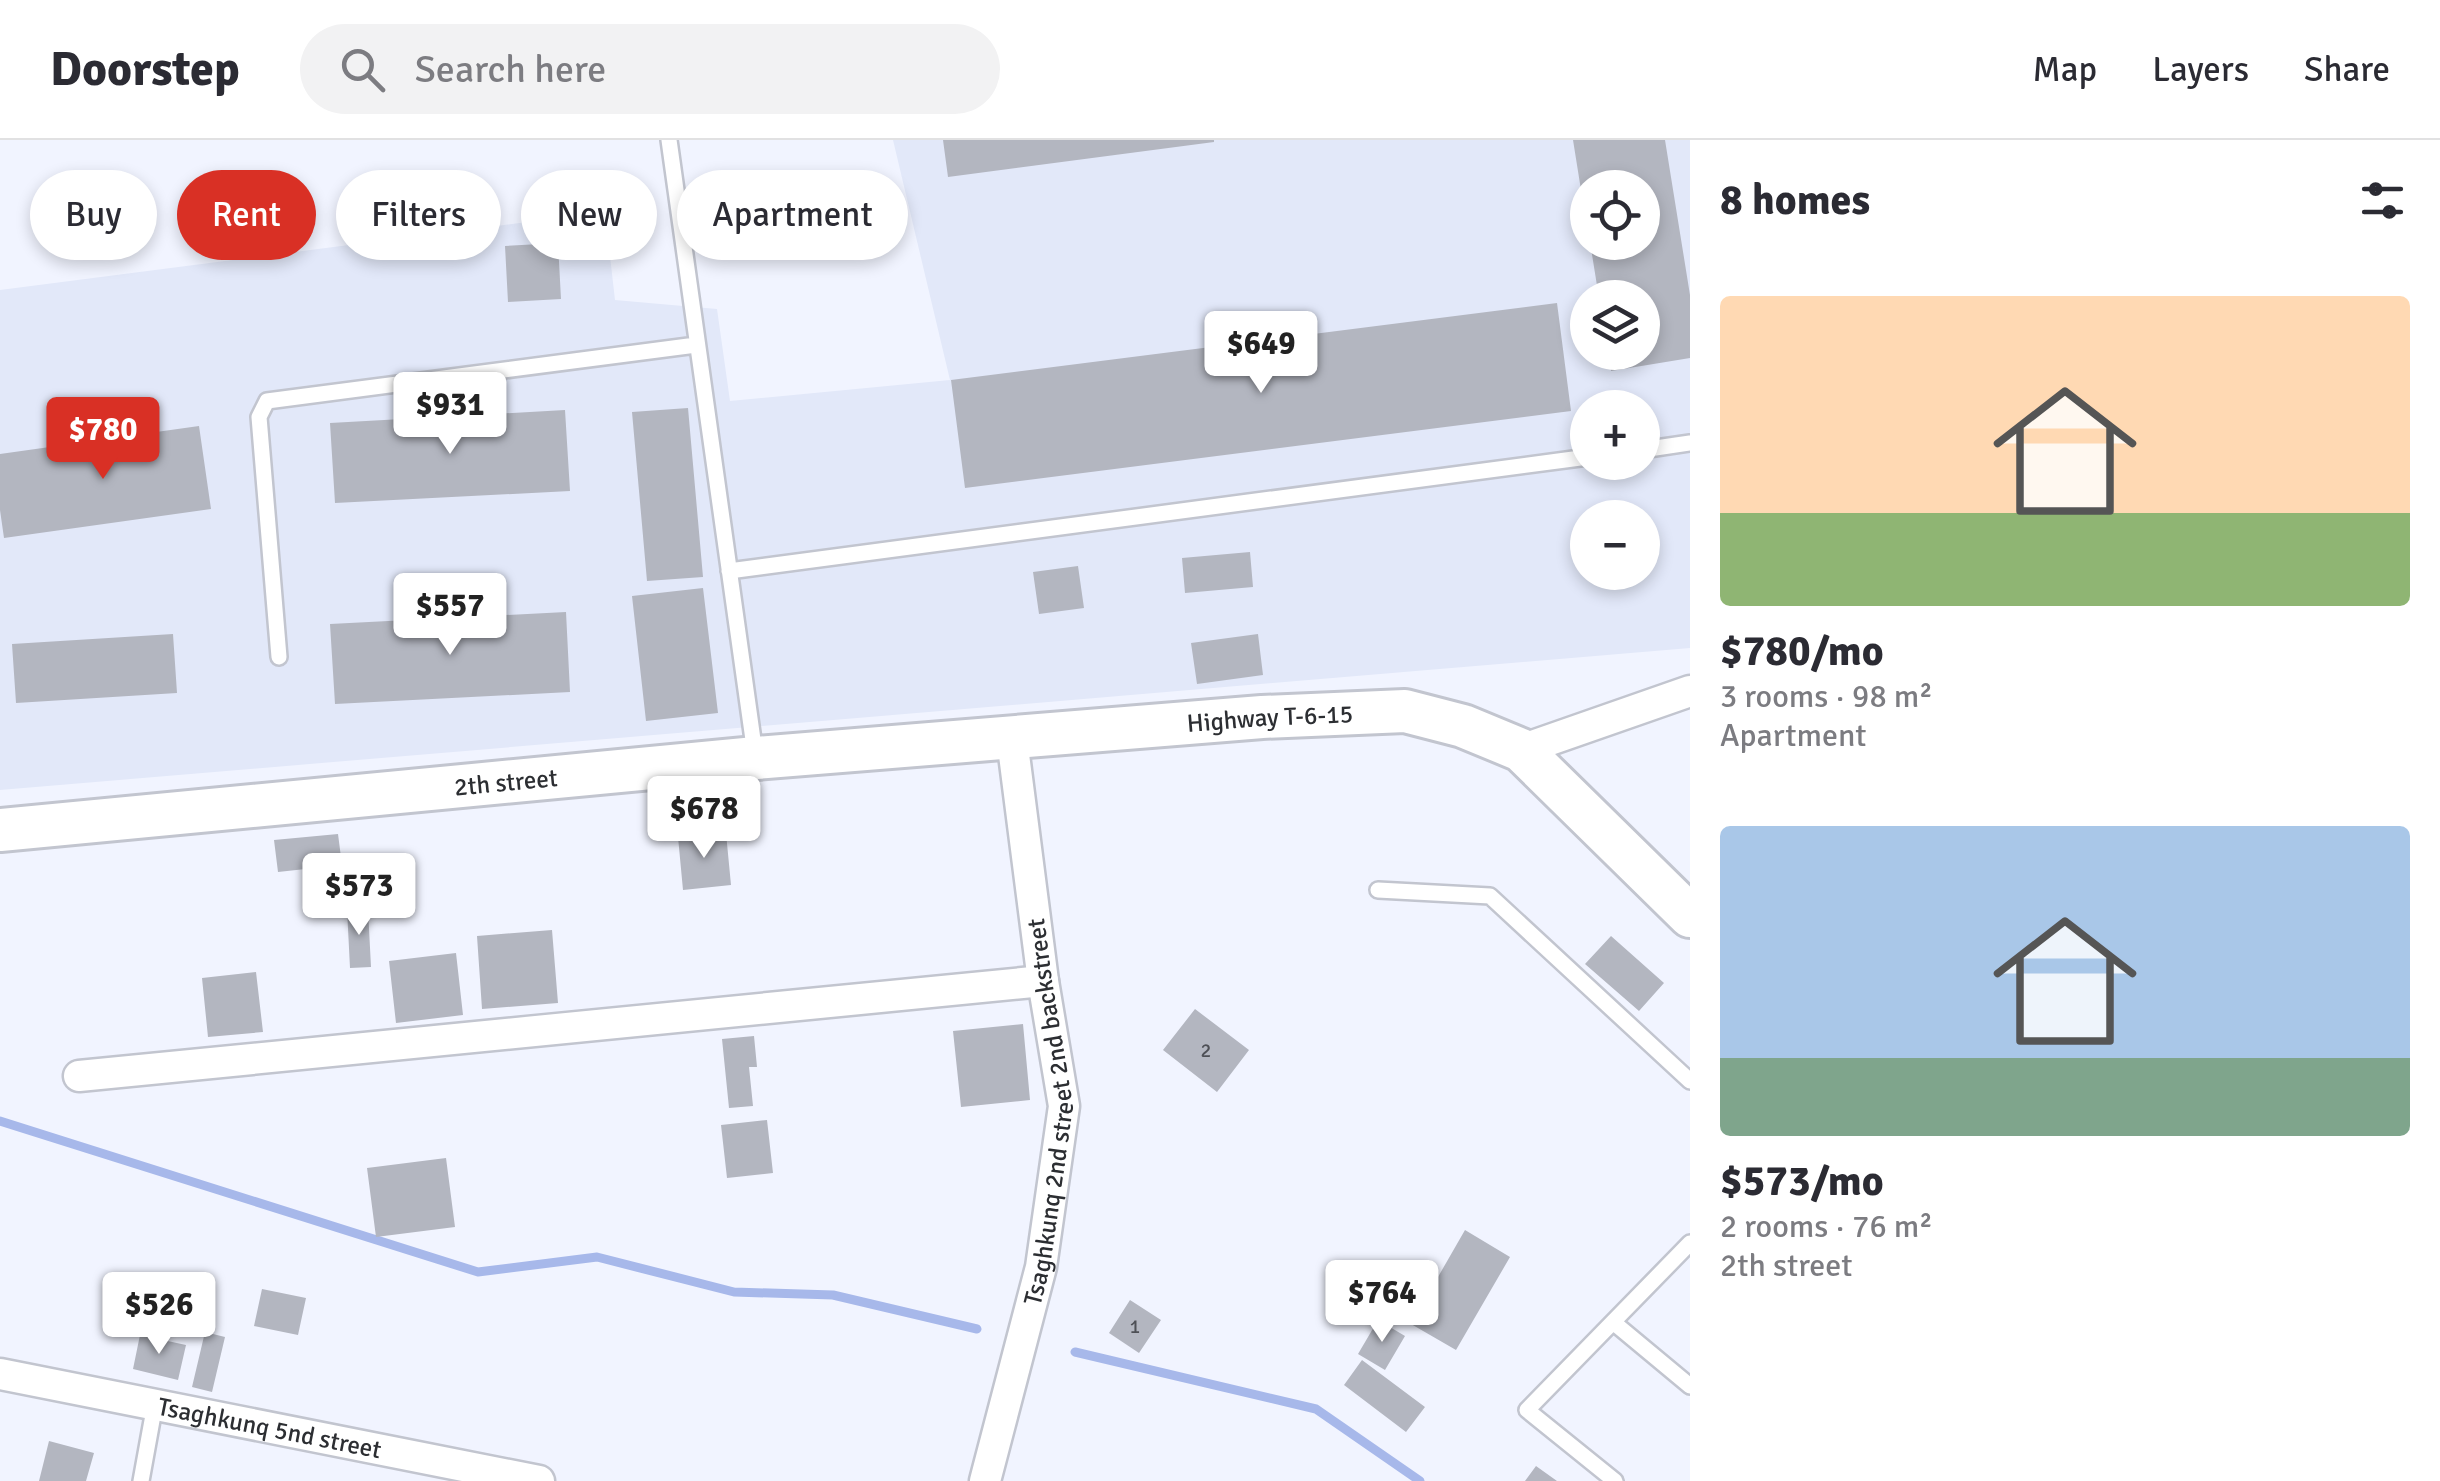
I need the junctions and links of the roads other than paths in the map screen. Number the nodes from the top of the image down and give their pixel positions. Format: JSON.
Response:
{"nodes":[{"id":1,"x":669,"y":140,"type":"edge"},
{"id":2,"x":696,"y":345,"type":"junction"},
{"id":3,"x":1690,"y":443,"type":"edge"},
{"id":4,"x":1660,"y":447,"type":"edge"},
{"id":5,"x":1570,"y":459,"type":"edge"},
{"id":6,"x":729,"y":571,"type":"junction"},
{"id":7,"x":279,"y":657,"type":"dead end"},
{"id":8,"x":1690,"y":691,"type":"edge"},
{"id":9,"x":1012,"y":739,"type":"junction"},
{"id":10,"x":1521,"y":750,"type":"junction"},
{"id":11,"x":756,"y":758,"type":"junction"},
{"id":12,"x":0,"y":830,"type":"edge"},
{"id":13,"x":1378,"y":890,"type":"dead end"},
{"id":14,"x":1690,"y":916,"type":"edge"},
{"id":15,"x":1042,"y":981,"type":"junction"},
{"id":16,"x":79,"y":1076,"type":"dead end"},
{"id":17,"x":1690,"y":1080,"type":"edge"},
{"id":18,"x":1690,"y":1243,"type":"edge"},
{"id":19,"x":1614,"y":1322,"type":"junction"},
{"id":20,"x":0,"y":1374,"type":"edge"},
{"id":21,"x":1690,"y":1386,"type":"edge"},
{"id":22,"x":155,"y":1404,"type":"junction"},
{"id":23,"x":141,"y":1481,"type":"edge"},
{"id":24,"x":539,"y":1481,"type":"edge"},
{"id":25,"x":986,"y":1481,"type":"edge"},
{"id":26,"x":1615,"y":1481,"type":"edge"}],
"edges":[{"from":1,"to":2,"type":"lane"},
{"from":2,"to":6,"type":"lane"},
{"from":2,"to":7,"type":"lane"},
{"from":3,"to":4,"type":"lane"},
{"from":5,"to":6,"type":"lane"},
{"from":6,"to":11,"type":"lane"},
{"from":8,"to":10,"type":"street"},
{"from":9,"to":10,"type":"street","name":"Highway T-6-15"},
{"from":9,"to":11,"type":"street","name":"2th street"},
{"from":9,"to":15,"type":"street","name":"Tsaghkunq 2nd street 2nd backstreet"},
{"from":10,"to":14,"type":"street"},
{"from":11,"to":12,"type":"street","name":"2th street"},
{"from":13,"to":17,"type":"lane"},
{"from":15,"to":16,"type":"street"},
{"from":15,"to":25,"type":"street","name":"Tsaghkunq 2nd street 2nd backstreet"},
{"from":18,"to":19,"type":"lane"},
{"from":19,"to":21,"type":"lane"},
{"from":19,"to":26,"type":"lane"},
{"from":20,"to":22,"type":"street","name":"Tsaghkunq 5nd street"},
{"from":22,"to":23,"type":"lane"},
{"from":22,"to":24,"type":"street","name":"Tsaghkunq 5nd street"}]}
